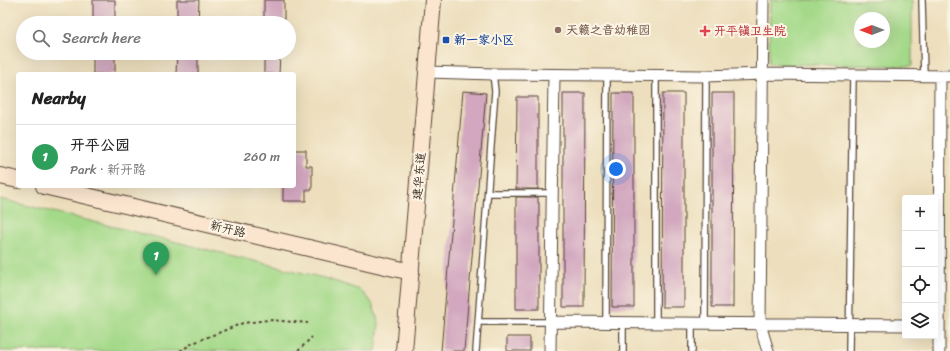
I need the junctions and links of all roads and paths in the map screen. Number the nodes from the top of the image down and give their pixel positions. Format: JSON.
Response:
{"nodes":[{"id":1,"x":432,"y":0,"type":"edge"},
{"id":2,"x":763,"y":0,"type":"edge"},
{"id":3,"x":922,"y":0,"type":"edge"},
{"id":4,"x":428,"y":72,"type":"junction"},
{"id":5,"x":493,"y":74,"type":"junction"},
{"id":6,"x":763,"y":74,"type":"junction"},
{"id":7,"x":554,"y":75,"type":"junction"},
{"id":8,"x":853,"y":75,"type":"junction"},
{"id":9,"x":607,"y":76,"type":"junction"},
{"id":10,"x":656,"y":76,"type":"junction"},
{"id":11,"x":706,"y":76,"type":"junction"},
{"id":12,"x":924,"y":76,"type":"junction"},
{"id":13,"x":945,"y":76,"type":"edge"},
{"id":14,"x":0,"y":176,"type":"edge"},
{"id":15,"x":16,"y":180,"type":"edge"},
{"id":16,"x":53,"y":188,"type":"edge"},
{"id":17,"x":488,"y":193,"type":"junction"},
{"id":18,"x":553,"y":193,"type":"junction"},
{"id":19,"x":411,"y":272,"type":"junction"},
{"id":20,"x":479,"y":322,"type":"junction"},
{"id":21,"x":551,"y":322,"type":"junction"},
{"id":22,"x":606,"y":322,"type":"junction"},
{"id":23,"x":623,"y":322,"type":"junction"},
{"id":24,"x":308,"y":323,"type":"dead end"},
{"id":25,"x":656,"y":323,"type":"junction"},
{"id":26,"x":692,"y":323,"type":"junction"},
{"id":27,"x":705,"y":323,"type":"junction"},
{"id":28,"x":760,"y":324,"type":"junction"},
{"id":29,"x":849,"y":325,"type":"junction"},
{"id":30,"x":902,"y":325,"type":"edge"},
{"id":31,"x":941,"y":326,"type":"edge"},
{"id":32,"x":312,"y":337,"type":"dead end"},
{"id":33,"x":180,"y":351,"type":"edge"},
{"id":34,"x":298,"y":351,"type":"edge"},
{"id":35,"x":404,"y":351,"type":"edge"},
{"id":36,"x":476,"y":351,"type":"edge"},
{"id":37,"x":550,"y":351,"type":"edge"},
{"id":38,"x":623,"y":351,"type":"edge"},
{"id":39,"x":692,"y":351,"type":"edge"},
{"id":40,"x":768,"y":351,"type":"edge"},
{"id":41,"x":849,"y":351,"type":"edge"},
{"id":42,"x":939,"y":351,"type":"edge"}],
"edges":[{"from":1,"to":4,"type":"main road","name":"建华东道"},
{"from":2,"to":6,"type":"street"},
{"from":3,"to":12,"type":"lane"},
{"from":4,"to":5,"type":"street"},
{"from":4,"to":19,"type":"main road","name":"建华东道"},
{"from":5,"to":7,"type":"street"},
{"from":5,"to":17,"type":"lane"},
{"from":6,"to":8,"type":"street"},
{"from":6,"to":11,"type":"street"},
{"from":6,"to":28,"type":"street"},
{"from":7,"to":9,"type":"street"},
{"from":7,"to":18,"type":"street"},
{"from":8,"to":12,"type":"street"},
{"from":8,"to":29,"type":"lane"},
{"from":9,"to":10,"type":"street"},
{"from":9,"to":22,"type":"lane"},
{"from":10,"to":11,"type":"street"},
{"from":10,"to":25,"type":"lane"},
{"from":11,"to":27,"type":"lane"},
{"from":12,"to":13,"type":"street"},
{"from":13,"to":31,"type":"street"},
{"from":14,"to":15,"type":"main road"},
{"from":16,"to":19,"type":"main road","name":"新开路"},
{"from":17,"to":18,"type":"lane"},
{"from":17,"to":20,"type":"lane"},
{"from":18,"to":21,"type":"street"},
{"from":19,"to":35,"type":"main road","name":"建华东道"},
{"from":20,"to":21,"type":"lane"},
{"from":20,"to":36,"type":"lane"},
{"from":21,"to":22,"type":"street"},
{"from":21,"to":37,"type":"street"},
{"from":22,"to":23,"type":"street"},
{"from":23,"to":25,"type":"street"},
{"from":23,"to":38,"type":"lane"},
{"from":24,"to":33,"type":"path"},
{"from":25,"to":26,"type":"street"},
{"from":26,"to":27,"type":"street"},
{"from":26,"to":39,"type":"lane"},
{"from":27,"to":28,"type":"street"},
{"from":28,"to":29,"type":"street"},
{"from":28,"to":40,"type":"street"},
{"from":29,"to":30,"type":"street"},
{"from":29,"to":41,"type":"lane"},
{"from":31,"to":42,"type":"street"},
{"from":32,"to":34,"type":"path"}]}
